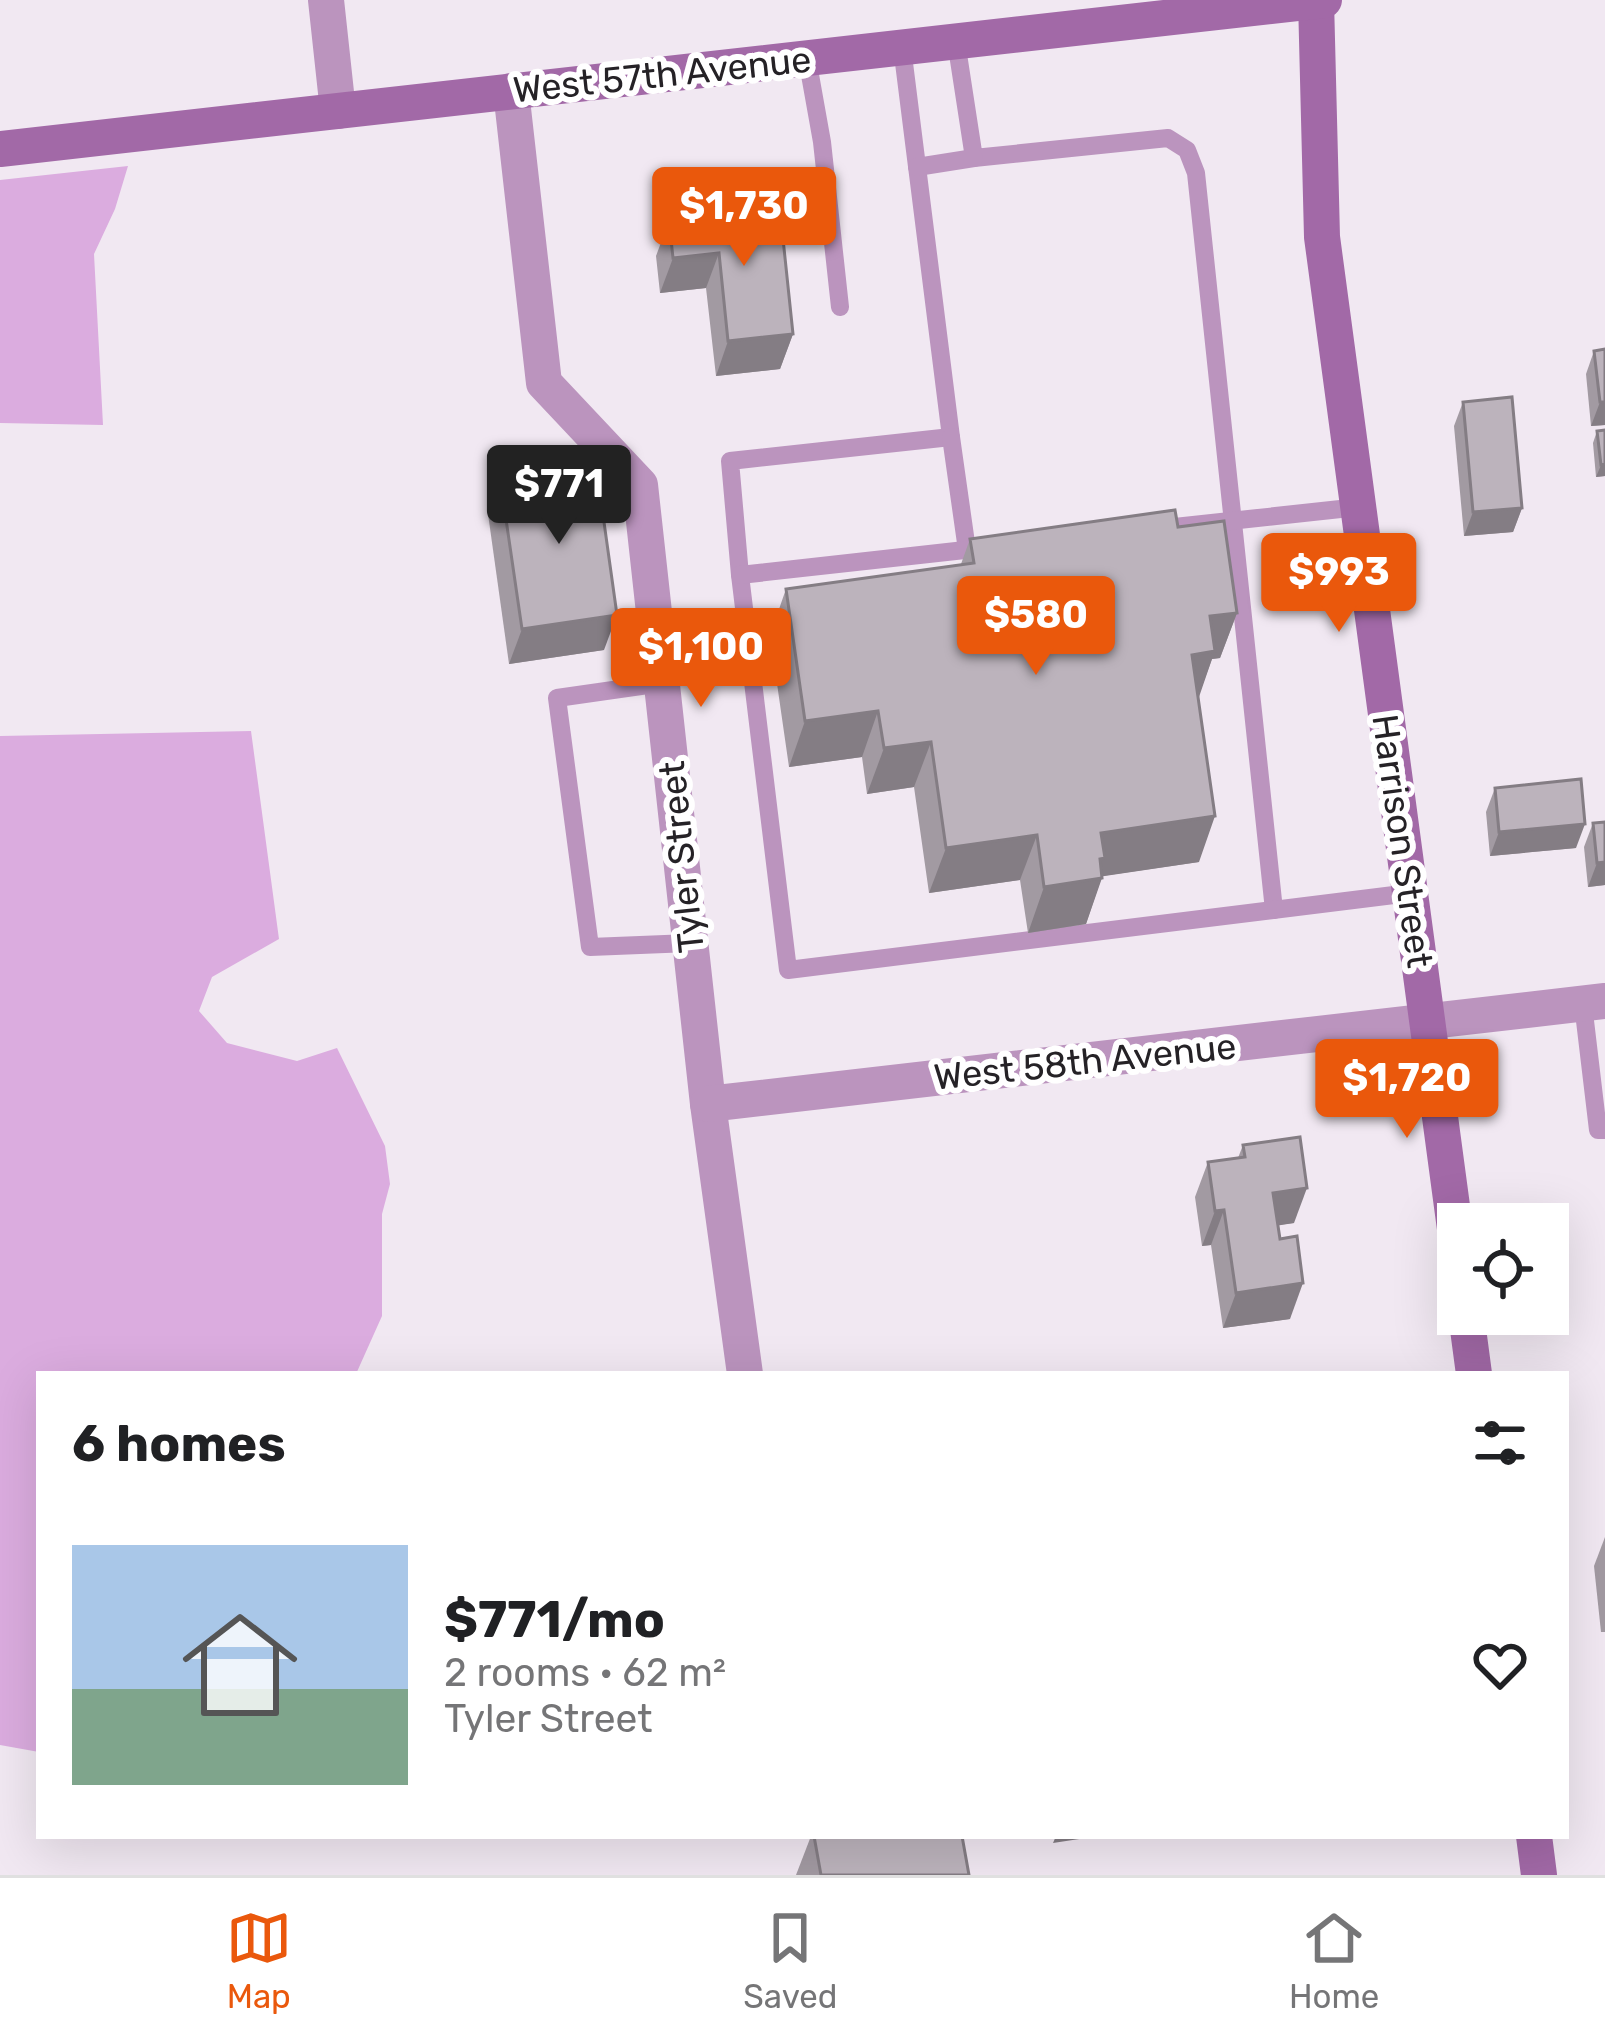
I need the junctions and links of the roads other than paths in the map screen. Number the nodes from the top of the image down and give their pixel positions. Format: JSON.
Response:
{"nodes":[{"id":1,"x":326,"y":0,"type":"edge"},
{"id":2,"x":1318,"y":0,"type":"edge"},
{"id":3,"x":956,"y":41,"type":"junction"},
{"id":4,"x":902,"y":47,"type":"junction"},
{"id":5,"x":807,"y":58,"type":"junction"},
{"id":6,"x":512,"y":91,"type":"junction"},
{"id":7,"x":338,"y":111,"type":"junction"},
{"id":8,"x":0,"y":148,"type":"edge"},
{"id":9,"x":974,"y":158,"type":"junction"},
{"id":10,"x":917,"y":167,"type":"junction"},
{"id":11,"x":828,"y":208,"type":"junction"},
{"id":12,"x":734,"y":220,"type":"edge"},
{"id":13,"x":840,"y":307,"type":"dead end"},
{"id":14,"x":951,"y":436,"type":"junction"},
{"id":15,"x":1358,"y":507,"type":"junction"},
{"id":16,"x":1232,"y":520,"type":"junction"},
{"id":17,"x":1134,"y":531,"type":"edge"},
{"id":18,"x":1014,"y":544,"type":"edge"},
{"id":19,"x":968,"y":550,"type":"junction"},
{"id":20,"x":740,"y":574,"type":"junction"},
{"id":21,"x":662,"y":683,"type":"junction"},
{"id":22,"x":1410,"y":893,"type":"junction"},
{"id":23,"x":1274,"y":910,"type":"junction"},
{"id":24,"x":690,"y":943,"type":"junction"},
{"id":25,"x":1594,"y":1003,"type":"edge"},
{"id":26,"x":1428,"y":1022,"type":"junction"},
{"id":27,"x":708,"y":1104,"type":"junction"},
{"id":28,"x":1605,"y":1130,"type":"edge"},
{"id":29,"x":1452,"y":1203,"type":"edge"},
{"id":30,"x":1469,"y":1335,"type":"edge"},
{"id":31,"x":745,"y":1371,"type":"edge"},
{"id":32,"x":1474,"y":1371,"type":"edge"},
{"id":33,"x":1534,"y":1839,"type":"edge"},
{"id":34,"x":1539,"y":1875,"type":"edge"}],
"edges":[{"from":1,"to":7,"type":"street"},
{"from":2,"to":3,"type":"street","name":"West 57th Avenue"},
{"from":2,"to":15,"type":"street","name":"Harrison Street"},
{"from":3,"to":4,"type":"street","name":"West 57th Avenue"},
{"from":3,"to":9,"type":"lane"},
{"from":4,"to":5,"type":"street","name":"West 57th Avenue"},
{"from":4,"to":10,"type":"lane"},
{"from":5,"to":6,"type":"street","name":"West 57th Avenue"},
{"from":5,"to":11,"type":"lane"},
{"from":6,"to":7,"type":"street","name":"West 57th Avenue"},
{"from":6,"to":21,"type":"street","name":"Tyler Street"},
{"from":7,"to":8,"type":"street","name":"West 57th Avenue"},
{"from":9,"to":10,"type":"lane"},
{"from":9,"to":16,"type":"lane"},
{"from":10,"to":14,"type":"lane"},
{"from":11,"to":12,"type":"lane"},
{"from":11,"to":13,"type":"lane"},
{"from":14,"to":19,"type":"lane"},
{"from":14,"to":20,"type":"lane"},
{"from":15,"to":16,"type":"lane"},
{"from":15,"to":22,"type":"street","name":"Harrison Street"},
{"from":16,"to":17,"type":"lane"},
{"from":16,"to":23,"type":"lane"},
{"from":18,"to":19,"type":"lane"},
{"from":19,"to":20,"type":"lane"},
{"from":20,"to":23,"type":"lane"},
{"from":21,"to":24,"type":"street","name":"Tyler Street"},
{"from":21,"to":24,"type":"lane"},
{"from":22,"to":23,"type":"lane"},
{"from":22,"to":26,"type":"street","name":"Harrison Street"},
{"from":24,"to":27,"type":"street","name":"Tyler Street"},
{"from":25,"to":26,"type":"street","name":"West 58th Avenue"},
{"from":25,"to":28,"type":"lane"},
{"from":26,"to":27,"type":"street","name":"West 58th Avenue"},
{"from":26,"to":29,"type":"street","name":"Harrison Street"},
{"from":27,"to":31,"type":"street","name":"Tyler Street"},
{"from":30,"to":32,"type":"street"},
{"from":33,"to":34,"type":"street"}]}
